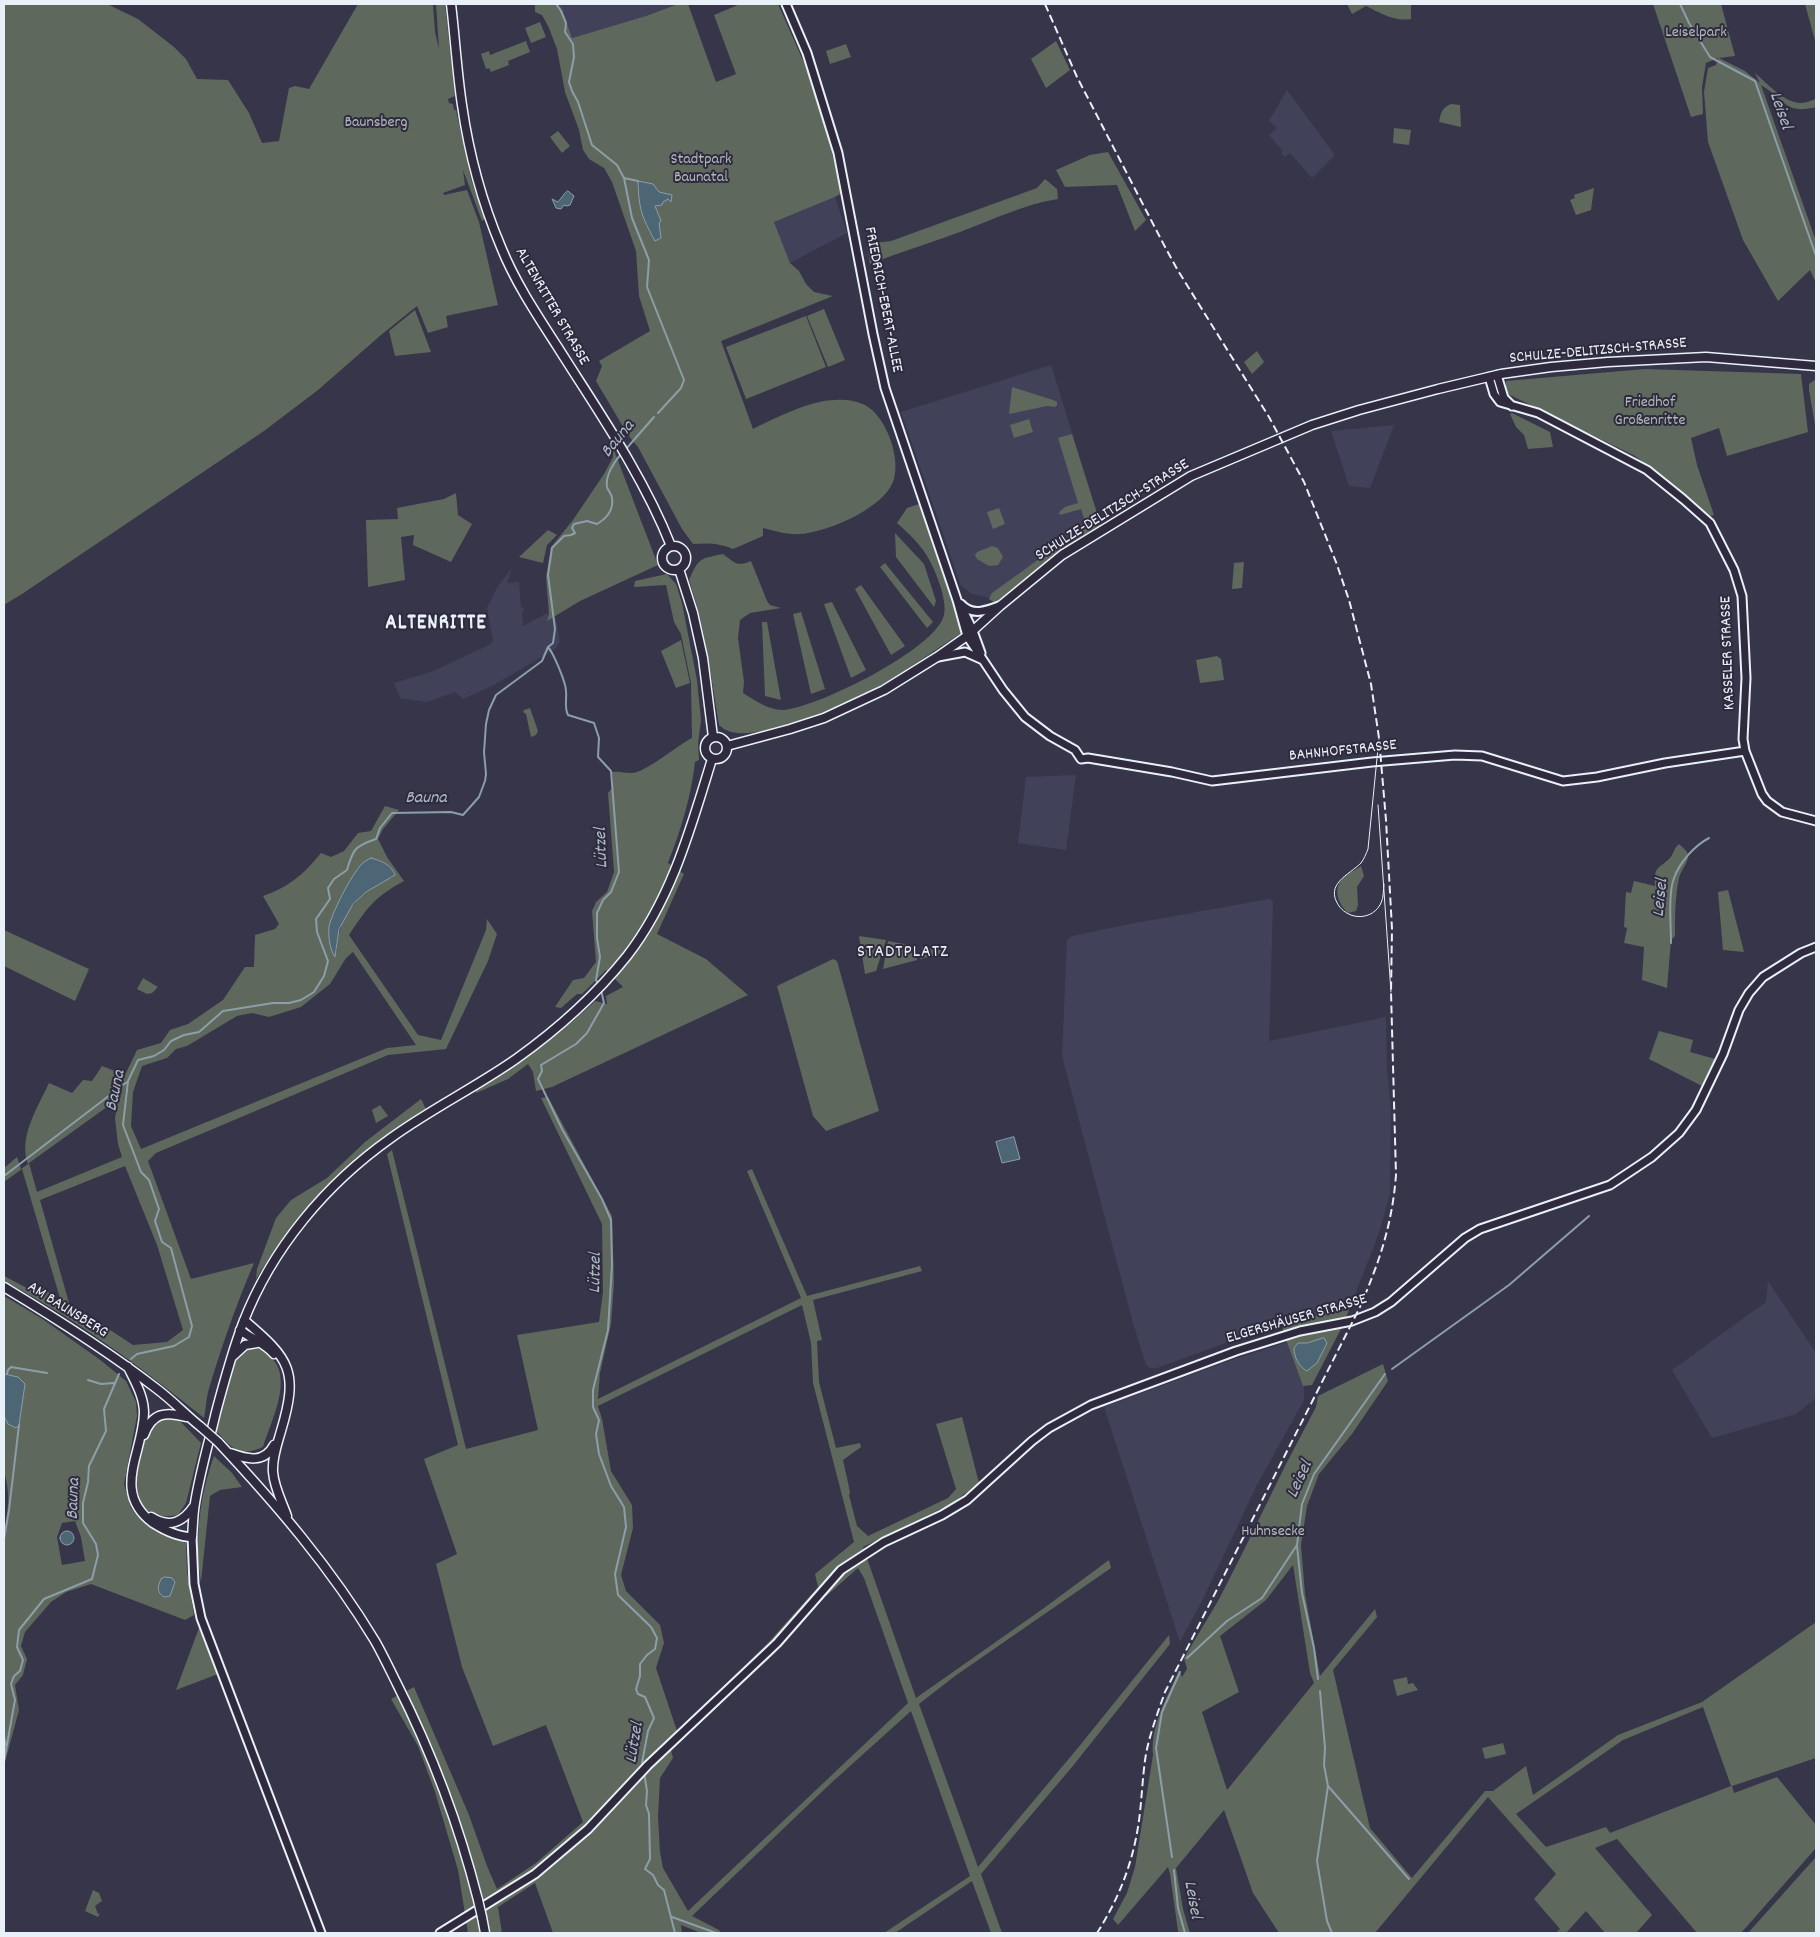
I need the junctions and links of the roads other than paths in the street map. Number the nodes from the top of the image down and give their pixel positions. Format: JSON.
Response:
{"nodes":[{"id":1,"x":451,"y":4,"type":"edge"},
{"id":2,"x":786,"y":4,"type":"edge"},
{"id":3,"x":1816,"y":366,"type":"edge"},
{"id":4,"x":1497,"y":375,"type":"junction"},
{"id":5,"x":1489,"y":377,"type":"junction"},
{"id":6,"x":1512,"y":406,"type":"junction"},
{"id":7,"x":671,"y":546,"type":"junction"},
{"id":8,"x":679,"y":569,"type":"junction"},
{"id":9,"x":957,"y":600,"type":"junction"},
{"id":10,"x":1000,"y":606,"type":"junction"},
{"id":11,"x":970,"y":633,"type":"junction"},
{"id":12,"x":937,"y":658,"type":"junction"},
{"id":13,"x":983,"y":660,"type":"junction"},
{"id":14,"x":713,"y":737,"type":"junction"},
{"id":15,"x":727,"y":746,"type":"junction"},
{"id":16,"x":1745,"y":751,"type":"junction"},
{"id":17,"x":712,"y":758,"type":"junction"},
{"id":18,"x":1812,"y":820,"type":"edge"},
{"id":19,"x":1816,"y":947,"type":"edge"},
{"id":20,"x":4,"y":1287,"type":"edge"},
{"id":21,"x":244,"y":1320,"type":"junction"},
{"id":22,"x":240,"y":1330,"type":"junction"},
{"id":23,"x":260,"y":1343,"type":"junction"},
{"id":24,"x":230,"y":1359,"type":"junction"},
{"id":25,"x":128,"y":1367,"type":"junction"},
{"id":26,"x":189,"y":1417,"type":"junction"},
{"id":27,"x":228,"y":1453,"type":"junction"},
{"id":28,"x":195,"y":1504,"type":"junction"},
{"id":29,"x":290,"y":1522,"type":"junction"},
{"id":30,"x":173,"y":1523,"type":"junction"},
{"id":31,"x":193,"y":1534,"type":"junction"},
{"id":32,"x":321,"y":1933,"type":"edge"},
{"id":33,"x":440,"y":1933,"type":"edge"},
{"id":34,"x":485,"y":1933,"type":"edge"}],
"edges":[{"from":1,"to":7,"type":"main road","name":"ALTENRITTER STRASSE"},
{"from":2,"to":9,"type":"street","name":"FRIEDRICH-EBERT-ALLEE"},
{"from":3,"to":4,"type":"main road","name":"SCHULZE-DELITZSCH-STRASSE"},
{"from":4,"to":5,"type":"main road","name":"SCHULZE-DELITZSCH-STRASSE"},
{"from":4,"to":6,"type":"street"},
{"from":5,"to":6,"type":"street","name":"KASSELER STRASSE"},
{"from":5,"to":10,"type":"main road","name":"SCHULZE-DELITZSCH-STRASSE"},
{"from":6,"to":16,"type":"street","name":"KASSELER STRASSE"},
{"from":7,"to":8,"type":"main road","name":"ALTENRITTER STRASSE"},
{"from":7,"to":8,"type":"main road"},
{"from":8,"to":14,"type":"main road"},
{"from":9,"to":10,"type":"street"},
{"from":9,"to":11,"type":"street","name":"FRIEDRICH-EBERT-ALLEE"},
{"from":10,"to":11,"type":"main road","name":"SCHULZE-DELITZSCH-STRASSE"},
{"from":11,"to":12,"type":"main road","name":"SCHULZE-DELITZSCH-STRASSE"},
{"from":11,"to":13,"type":"street","name":"BAHNHOFSTRASSE"},
{"from":12,"to":13,"type":"street"},
{"from":12,"to":15,"type":"main road","name":"SCHULZE-DELITZSCH-STRASSE"},
{"from":13,"to":16,"type":"street","name":"BAHNHOFSTRASSE"},
{"from":14,"to":15,"type":"main road"},
{"from":14,"to":17,"type":"main road"},
{"from":15,"to":17,"type":"main road"},
{"from":16,"to":18,"type":"street","name":"KASSELER STRASSE"},
{"from":17,"to":21,"type":"main road"},
{"from":19,"to":33,"type":"street","name":"ELGERSHÄUSER STRASSE"},
{"from":20,"to":25,"type":"main road","name":"AM BAUNSBERG"},
{"from":21,"to":22,"type":"main road"},
{"from":21,"to":29,"type":"main road"},
{"from":22,"to":23,"type":"main road"},
{"from":22,"to":24,"type":"main road"},
{"from":23,"to":24,"type":"main road"},
{"from":23,"to":27,"type":"main road"},
{"from":24,"to":28,"type":"main road"},
{"from":25,"to":26,"type":"main road","name":"AM BAUNSBERG"},
{"from":25,"to":31,"type":"main road"},
{"from":26,"to":27,"type":"main road","name":"AM BAUNSBERG","bridge":true},
{"from":26,"to":30,"type":"main road"},
{"from":27,"to":29,"type":"main road","name":"AM BAUNSBERG"},
{"from":28,"to":30,"type":"main road"},
{"from":28,"to":31,"type":"main road"},
{"from":29,"to":34,"type":"main road","bridge":true},
{"from":30,"to":31,"type":"main road"},
{"from":31,"to":32,"type":"street"}]}
